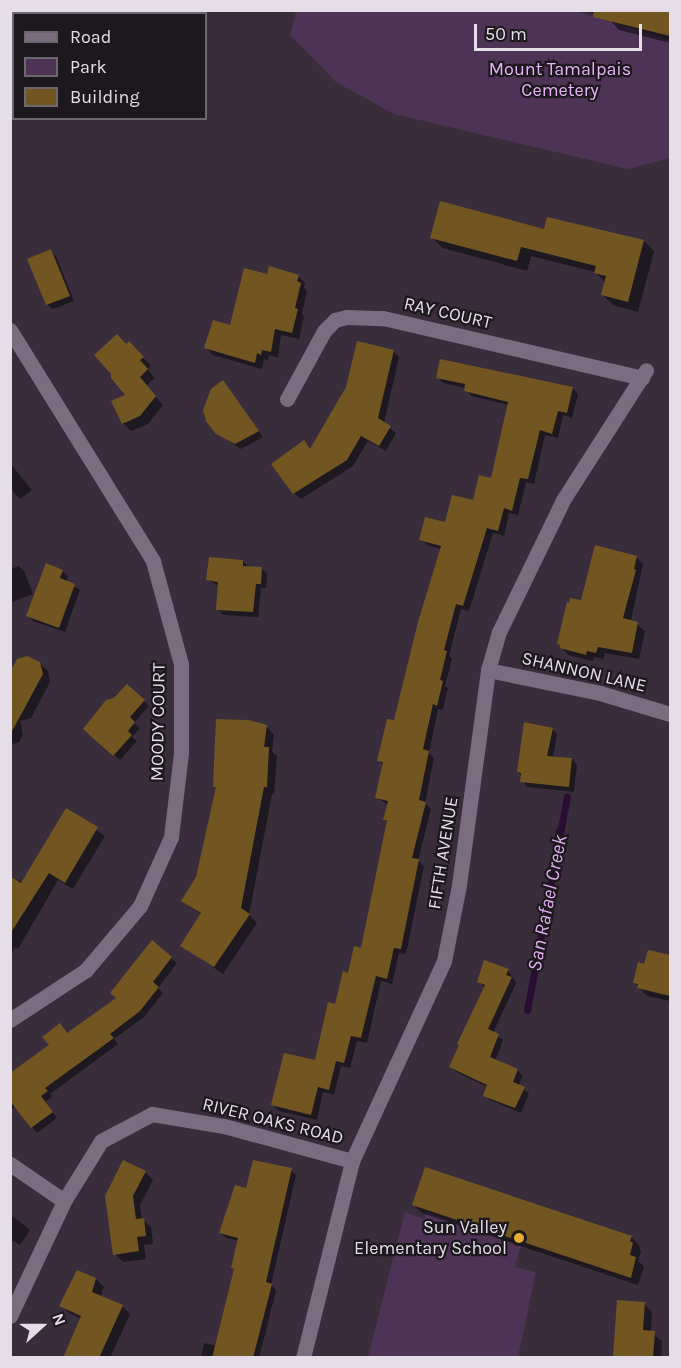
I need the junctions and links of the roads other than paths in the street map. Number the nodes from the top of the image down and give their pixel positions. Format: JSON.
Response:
{"nodes":[{"id":1,"x":10,"y":330,"type":"edge"},
{"id":2,"x":644,"y":374,"type":"joint"},
{"id":3,"x":288,"y":399,"type":"dead end"},
{"id":4,"x":488,"y":670,"type":"junction"},
{"id":5,"x":670,"y":714,"type":"edge"},
{"id":6,"x":10,"y":1020,"type":"edge"},
{"id":7,"x":352,"y":1161,"type":"junction"},
{"id":8,"x":10,"y":1164,"type":"edge"},
{"id":9,"x":64,"y":1201,"type":"junction"},
{"id":10,"x":10,"y":1316,"type":"edge"},
{"id":11,"x":303,"y":1358,"type":"edge"}],
"edges":[{"from":1,"to":6,"type":"street","name":"MOODY COURT"},
{"from":2,"to":3,"type":"street","name":"RAY COURT"},
{"from":2,"to":4,"type":"street","name":"FIFTH AVENUE"},
{"from":4,"to":5,"type":"street","name":"SHANNON LANE"},
{"from":4,"to":7,"type":"street","name":"FIFTH AVENUE"},
{"from":7,"to":9,"type":"street","name":"RIVER OAKS ROAD"},
{"from":7,"to":11,"type":"street","name":"FIFTH AVENUE"},
{"from":8,"to":9,"type":"street"},
{"from":9,"to":10,"type":"street","name":"RIVER OAKS ROAD"}]}
